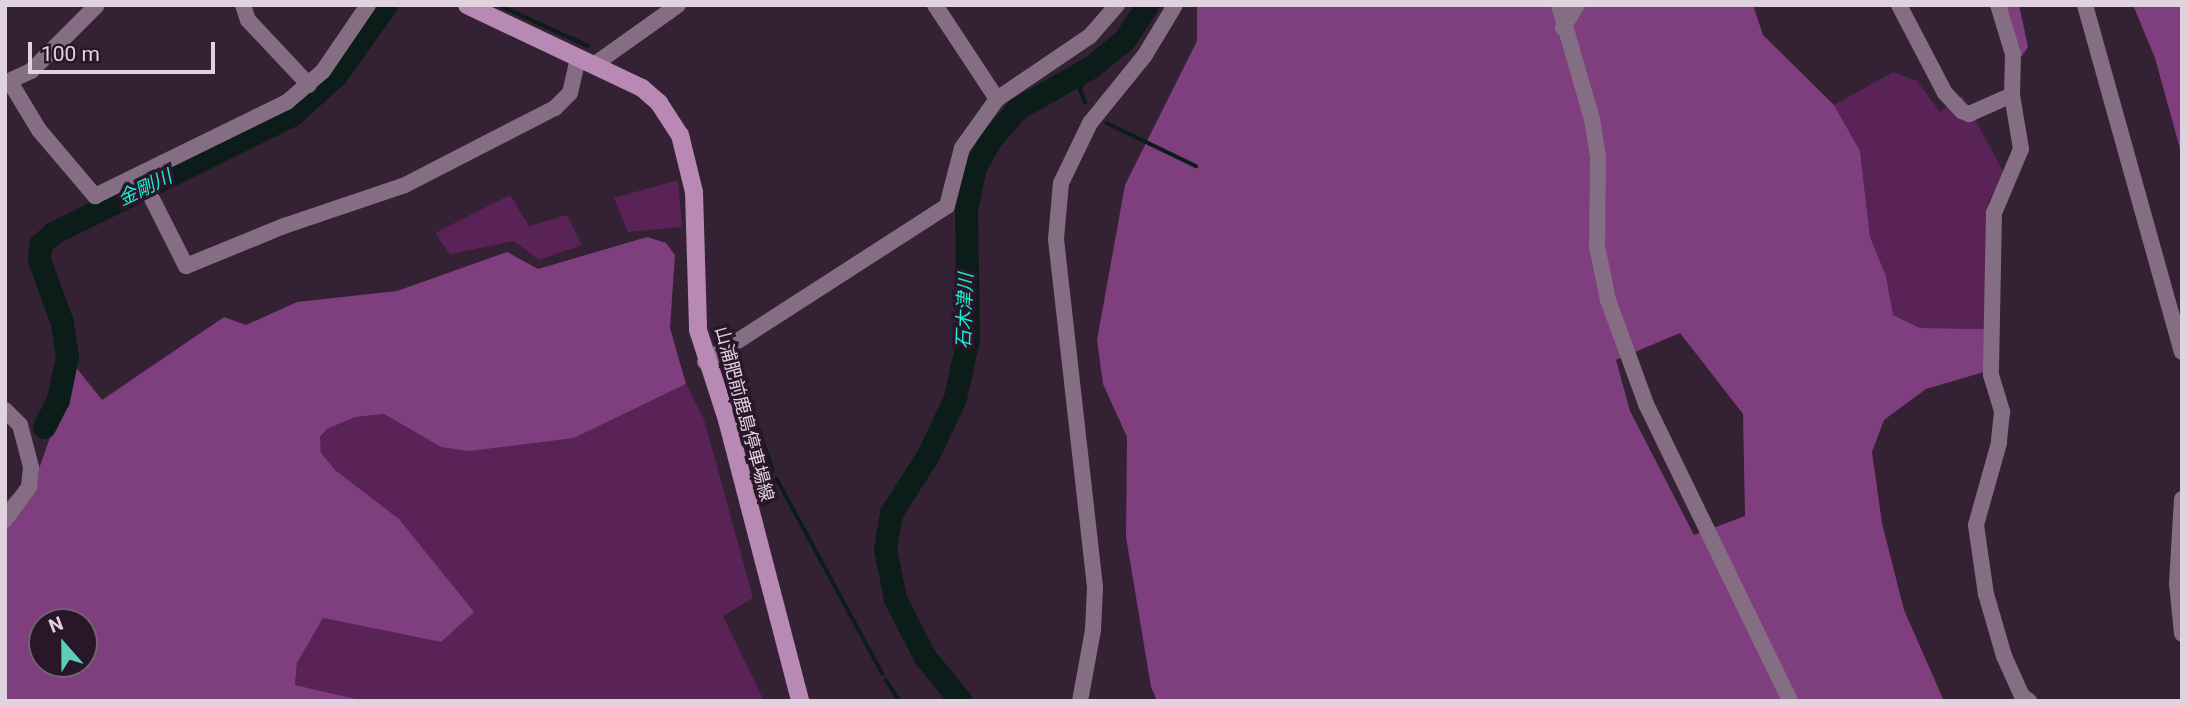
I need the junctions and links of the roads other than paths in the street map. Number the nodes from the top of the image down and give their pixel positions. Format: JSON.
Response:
{"nodes":[{"id":1,"x":97,"y":5,"type":"edge"},
{"id":2,"x":243,"y":5,"type":"edge"},
{"id":3,"x":368,"y":5,"type":"edge"},
{"id":4,"x":467,"y":5,"type":"edge"},
{"id":5,"x":678,"y":5,"type":"edge"},
{"id":6,"x":935,"y":5,"type":"edge"},
{"id":7,"x":1117,"y":5,"type":"edge"},
{"id":8,"x":1175,"y":5,"type":"edge"},
{"id":9,"x":1559,"y":5,"type":"edge"},
{"id":10,"x":1577,"y":5,"type":"edge"},
{"id":11,"x":1899,"y":5,"type":"edge"},
{"id":12,"x":1998,"y":5,"type":"edge"},
{"id":13,"x":2085,"y":5,"type":"edge"},
{"id":14,"x":1563,"y":28,"type":"junction"},
{"id":15,"x":586,"y":61,"type":"junction"},
{"id":16,"x":8,"y":82,"type":"edge"},
{"id":17,"x":309,"y":85,"type":"junction"},
{"id":18,"x":2012,"y":95,"type":"junction"},
{"id":19,"x":997,"y":99,"type":"junction"},
{"id":20,"x":140,"y":175,"type":"junction"},
{"id":21,"x":2182,"y":352,"type":"edge"},
{"id":22,"x":705,"y":362,"type":"junction"},
{"id":23,"x":5,"y":410,"type":"edge"},
{"id":24,"x":2182,"y":499,"type":"edge"},
{"id":25,"x":5,"y":520,"type":"edge"},
{"id":26,"x":2182,"y":634,"type":"edge"},
{"id":27,"x":800,"y":701,"type":"edge"},
{"id":28,"x":1080,"y":701,"type":"edge"},
{"id":29,"x":1790,"y":701,"type":"edge"},
{"id":30,"x":2029,"y":701,"type":"edge"}],
"edges":[{"from":1,"to":16,"type":"street"},
{"from":2,"to":17,"type":"street"},
{"from":3,"to":17,"type":"street"},
{"from":4,"to":15,"type":"main road","name":"山浦肥前鹿島停車場線"},
{"from":5,"to":15,"type":"street"},
{"from":6,"to":19,"type":"street"},
{"from":7,"to":19,"type":"street"},
{"from":8,"to":28,"type":"street"},
{"from":9,"to":14,"type":"street"},
{"from":10,"to":14,"type":"street"},
{"from":11,"to":18,"type":"street"},
{"from":12,"to":18,"type":"street"},
{"from":13,"to":21,"type":"street"},
{"from":14,"to":29,"type":"street"},
{"from":15,"to":20,"type":"street"},
{"from":15,"to":22,"type":"main road","name":"山浦肥前鹿島停車場線"},
{"from":16,"to":20,"type":"street"},
{"from":17,"to":20,"type":"street"},
{"from":18,"to":30,"type":"street"},
{"from":19,"to":22,"type":"street"},
{"from":22,"to":27,"type":"main road","name":"山浦肥前鹿島停車場線"},
{"from":23,"to":25,"type":"street"},
{"from":24,"to":26,"type":"street"}]}
